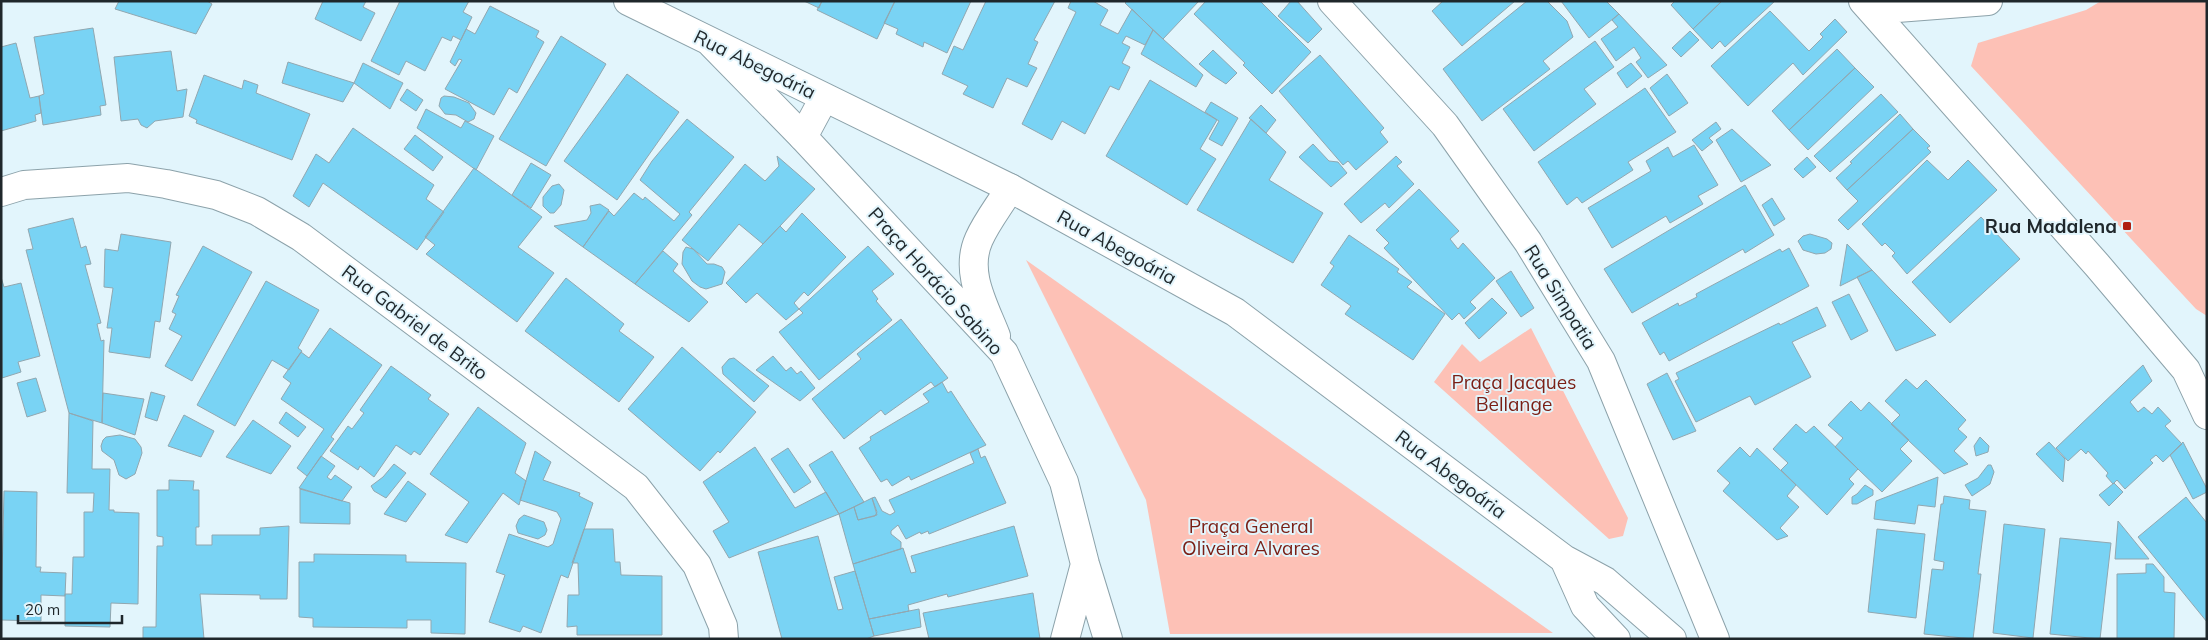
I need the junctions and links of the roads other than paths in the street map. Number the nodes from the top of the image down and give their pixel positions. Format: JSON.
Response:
{"nodes":[{"id":1,"x":628,"y":1,"type":"edge"},
{"id":2,"x":1332,"y":1,"type":"edge"},
{"id":3,"x":1988,"y":1,"type":"edge"},
{"id":4,"x":1867,"y":6,"type":"edge"},
{"id":5,"x":712,"y":44,"type":"junction"},
{"id":6,"x":824,"y":98,"type":"junction"},
{"id":7,"x":803,"y":137,"type":"junction"},
{"id":8,"x":1010,"y":188,"type":"junction"},
{"id":9,"x":1,"y":192,"type":"edge"},
{"id":10,"x":1004,"y":353,"type":"junction"},
{"id":11,"x":2196,"y":370,"type":"edge"},
{"id":12,"x":2207,"y":415,"type":"edge"},
{"id":13,"x":1564,"y":559,"type":"junction"},
{"id":14,"x":1085,"y":564,"type":"junction"},
{"id":15,"x":1586,"y":606,"type":"junction"},
{"id":16,"x":724,"y":639,"type":"edge"},
{"id":17,"x":1065,"y":639,"type":"edge"},
{"id":18,"x":1108,"y":639,"type":"edge"},
{"id":19,"x":1593,"y":639,"type":"edge"},
{"id":20,"x":1616,"y":639,"type":"edge"},
{"id":21,"x":1672,"y":639,"type":"edge"},
{"id":22,"x":1715,"y":639,"type":"edge"}],
"edges":[{"from":1,"to":5,"type":"street","name":"Rua Abegoária"},
{"from":2,"to":22,"type":"street","name":"Rua Simpatia"},
{"from":3,"to":4,"type":"street"},
{"from":4,"to":11,"type":"street"},
{"from":5,"to":6,"type":"street","name":"Rua Abegoária"},
{"from":5,"to":7,"type":"street","name":"Praça Horácio Sabino"},
{"from":6,"to":7,"type":"street"},
{"from":6,"to":8,"type":"street","name":"Rua Abegoária"},
{"from":7,"to":10,"type":"street","name":"Praça Horácio Sabino"},
{"from":8,"to":10,"type":"street"},
{"from":8,"to":13,"type":"street","name":"Rua Abegoária"},
{"from":9,"to":16,"type":"street","name":"Rua Gabriel de Brito"},
{"from":10,"to":14,"type":"street","name":"Praça Horácio Sabino"},
{"from":11,"to":12,"type":"street"},
{"from":13,"to":15,"type":"street","name":"Rua Abegoária"},
{"from":13,"to":21,"type":"street","name":"Rua Abegoária"},
{"from":14,"to":17,"type":"street","name":"Praça Horácio Sabino"},
{"from":14,"to":18,"type":"street","name":"Praça Horácio Sabino"},
{"from":15,"to":19,"type":"street"},
{"from":15,"to":20,"type":"street","name":"Rua Abegoária"}]}
